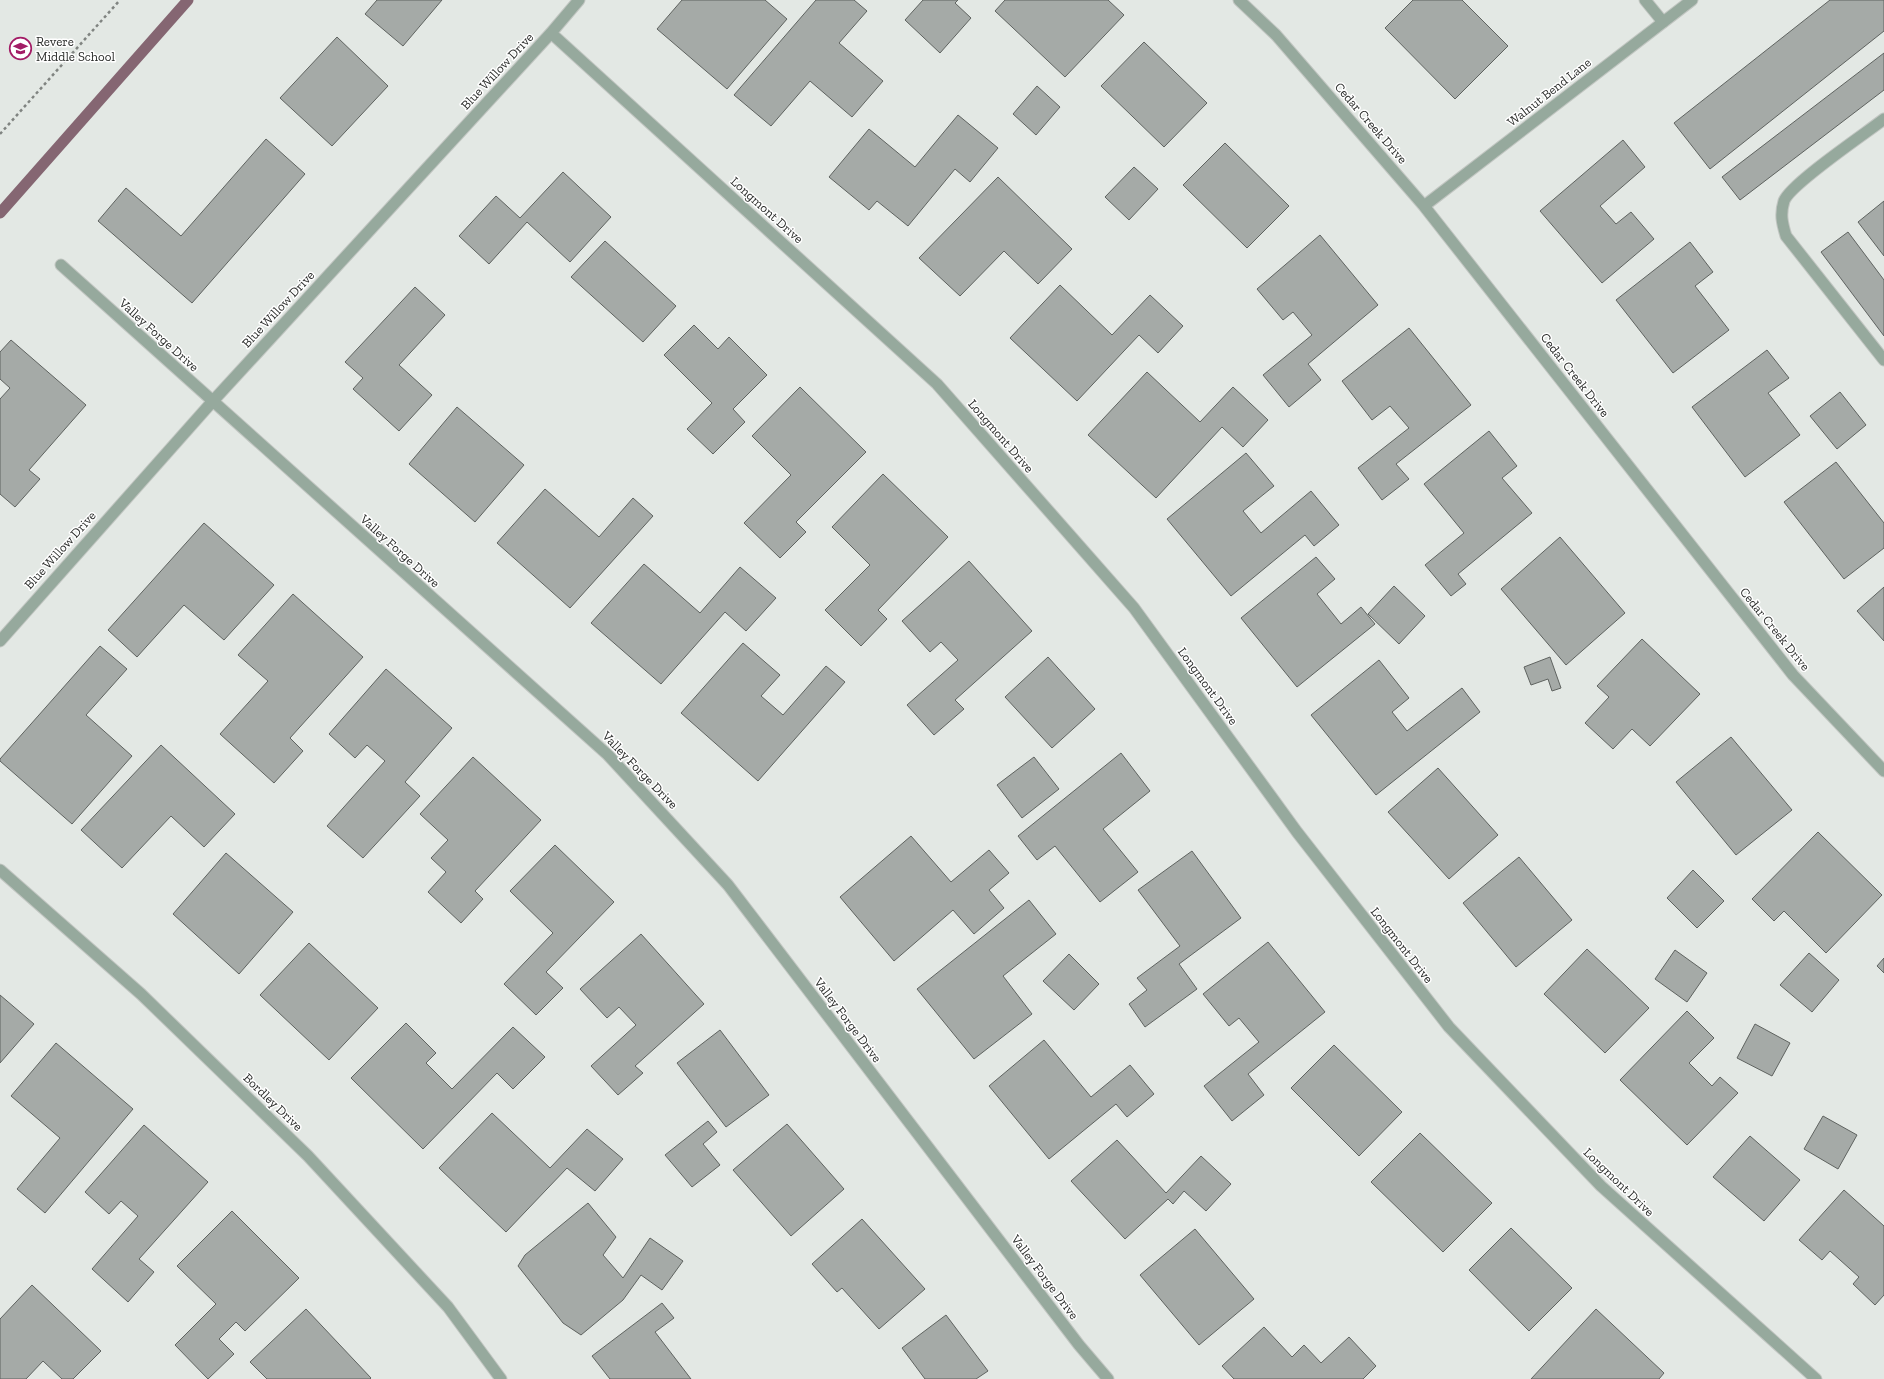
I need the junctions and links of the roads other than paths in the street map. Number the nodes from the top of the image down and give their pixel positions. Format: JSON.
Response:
{"nodes":[{"id":1,"x":579,"y":0,"type":"edge"},
{"id":2,"x":1239,"y":0,"type":"edge"},
{"id":3,"x":1645,"y":0,"type":"edge"},
{"id":4,"x":1692,"y":0,"type":"edge"},
{"id":5,"x":1663,"y":22,"type":"junction"},
{"id":6,"x":551,"y":33,"type":"junction"},
{"id":7,"x":1884,"y":119,"type":"edge"},
{"id":8,"x":1424,"y":206,"type":"junction"},
{"id":9,"x":61,"y":265,"type":"dead end"},
{"id":10,"x":1884,"y":360,"type":"edge"},
{"id":11,"x":212,"y":402,"type":"junction"},
{"id":12,"x":0,"y":641,"type":"edge"},
{"id":13,"x":1884,"y":771,"type":"edge"},
{"id":14,"x":0,"y":870,"type":"edge"},
{"id":15,"x":501,"y":1379,"type":"edge"},
{"id":16,"x":1108,"y":1379,"type":"edge"},
{"id":17,"x":1816,"y":1379,"type":"edge"}],
"edges":[{"from":1,"to":6,"type":"street","name":"Blue Willow Drive"},
{"from":2,"to":8,"type":"street","name":"Cedar Creek Drive"},
{"from":3,"to":5,"type":"street"},
{"from":4,"to":5,"type":"street","name":"Walnut Bend Lane"},
{"from":5,"to":8,"type":"street","name":"Walnut Bend Lane"},
{"from":6,"to":11,"type":"street","name":"Blue Willow Drive"},
{"from":6,"to":17,"type":"street","name":"Longmont Drive"},
{"from":7,"to":10,"type":"street"},
{"from":8,"to":13,"type":"street","name":"Cedar Creek Drive"},
{"from":9,"to":11,"type":"street","name":"Valley Forge Drive"},
{"from":11,"to":12,"type":"street","name":"Blue Willow Drive"},
{"from":11,"to":16,"type":"street","name":"Valley Forge Drive"},
{"from":14,"to":15,"type":"street","name":"Bordley Drive"}]}
